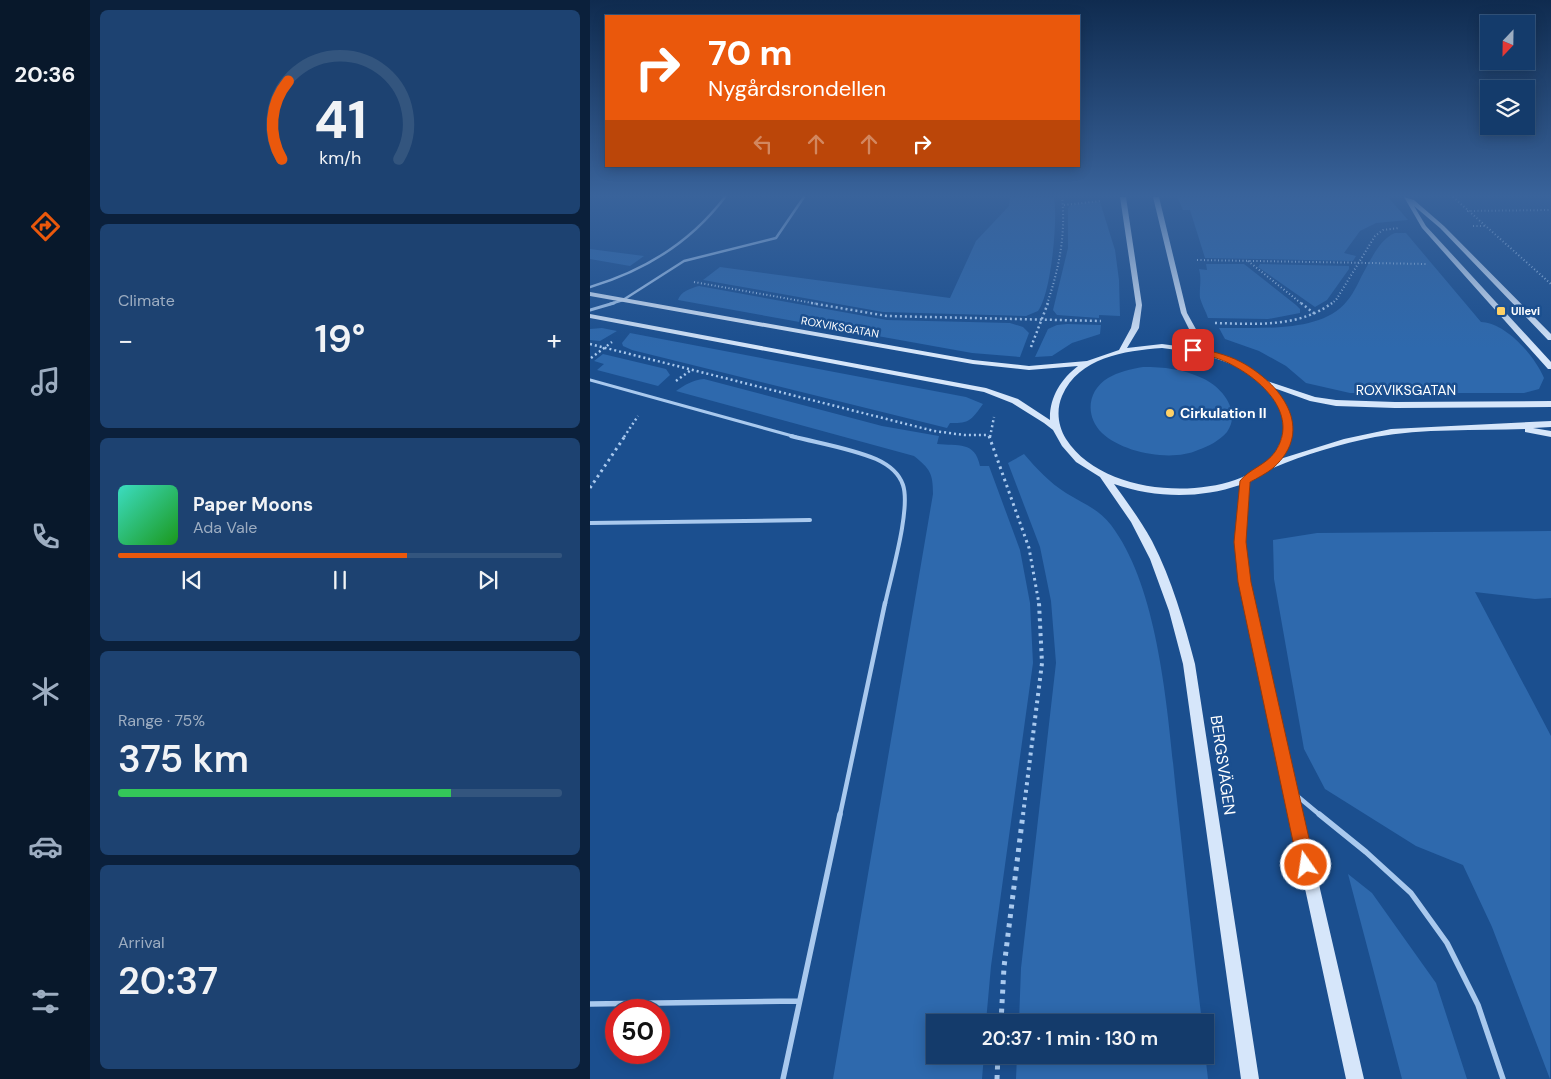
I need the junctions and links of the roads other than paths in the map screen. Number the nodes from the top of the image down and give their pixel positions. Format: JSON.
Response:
{"nodes":[{"id":1,"x":673,"y":247,"type":"edge"},
{"id":2,"x":743,"y":247,"type":"edge"},
{"id":3,"x":1130,"y":247,"type":"edge"},
{"id":4,"x":1168,"y":247,"type":"edge"},
{"id":5,"x":1442,"y":247,"type":"edge"},
{"id":6,"x":1462,"y":247,"type":"edge"},
{"id":7,"x":590,"y":287,"type":"edge"},
{"id":8,"x":590,"y":294,"type":"edge"},
{"id":9,"x":623,"y":300,"type":"junction"},
{"id":10,"x":590,"y":310,"type":"edge"},
{"id":11,"x":590,"y":316,"type":"edge"},
{"id":12,"x":1551,"y":338,"type":"edge"},
{"id":13,"x":1122,"y":350,"type":"junction"},
{"id":14,"x":1204,"y":352,"type":"junction"},
{"id":15,"x":1088,"y":363,"type":"junction"},
{"id":16,"x":1551,"y":367,"type":"edge"},
{"id":17,"x":590,"y":380,"type":"edge"},
{"id":18,"x":1265,"y":382,"type":"junction"},
{"id":19,"x":1551,"y":404,"type":"edge"},
{"id":20,"x":1551,"y":424,"type":"edge"},
{"id":21,"x":1056,"y":428,"type":"junction"},
{"id":22,"x":1509,"y":428,"type":"junction"},
{"id":23,"x":1551,"y":434,"type":"edge"},
{"id":24,"x":1269,"y":466,"type":"junction"},
{"id":25,"x":1102,"y":475,"type":"junction"},
{"id":26,"x":1245,"y":481,"type":"junction"},
{"id":27,"x":810,"y":520,"type":"dead end"},
{"id":28,"x":590,"y":523,"type":"edge"},
{"id":29,"x":1290,"y":790,"type":"junction"},
{"id":30,"x":799,"y":1001,"type":"junction"},
{"id":31,"x":590,"y":1004,"type":"edge"},
{"id":32,"x":782,"y":1079,"type":"edge"},
{"id":33,"x":1250,"y":1079,"type":"edge"},
{"id":34,"x":1355,"y":1079,"type":"edge"},
{"id":35,"x":1502,"y":1079,"type":"edge"}],
"edges":[{"from":1,"to":7,"type":"lane"},
{"from":2,"to":9,"type":"lane"},
{"from":3,"to":13,"type":"street"},
{"from":4,"to":14,"type":"street"},
{"from":5,"to":16,"type":"street"},
{"from":6,"to":12,"type":"street"},
{"from":8,"to":9,"type":"street","name":"ROXVIKSGATAN"},
{"from":9,"to":10,"type":"lane"},
{"from":9,"to":15,"type":"street","name":"ROXVIKSGATAN"},
{"from":11,"to":21,"type":"street"},
{"from":13,"to":14,"type":"street"},
{"from":13,"to":15,"type":"street"},
{"from":14,"to":18,"type":"street"},
{"from":15,"to":21,"type":"street"},
{"from":17,"to":30,"type":"lane"},
{"from":18,"to":19,"type":"street","name":"ROXVIKSGATAN"},
{"from":18,"to":24,"type":"street"},
{"from":20,"to":22,"type":"street"},
{"from":21,"to":25,"type":"street"},
{"from":22,"to":23,"type":"street"},
{"from":22,"to":24,"type":"street"},
{"from":24,"to":26,"type":"street"},
{"from":25,"to":26,"type":"street"},
{"from":25,"to":33,"type":"street","name":"BERGSVÄGEN"},
{"from":26,"to":29,"type":"street"},
{"from":27,"to":28,"type":"lane"},
{"from":29,"to":34,"type":"street"},
{"from":29,"to":35,"type":"lane"},
{"from":30,"to":31,"type":"lane"},
{"from":30,"to":32,"type":"lane"}]}
